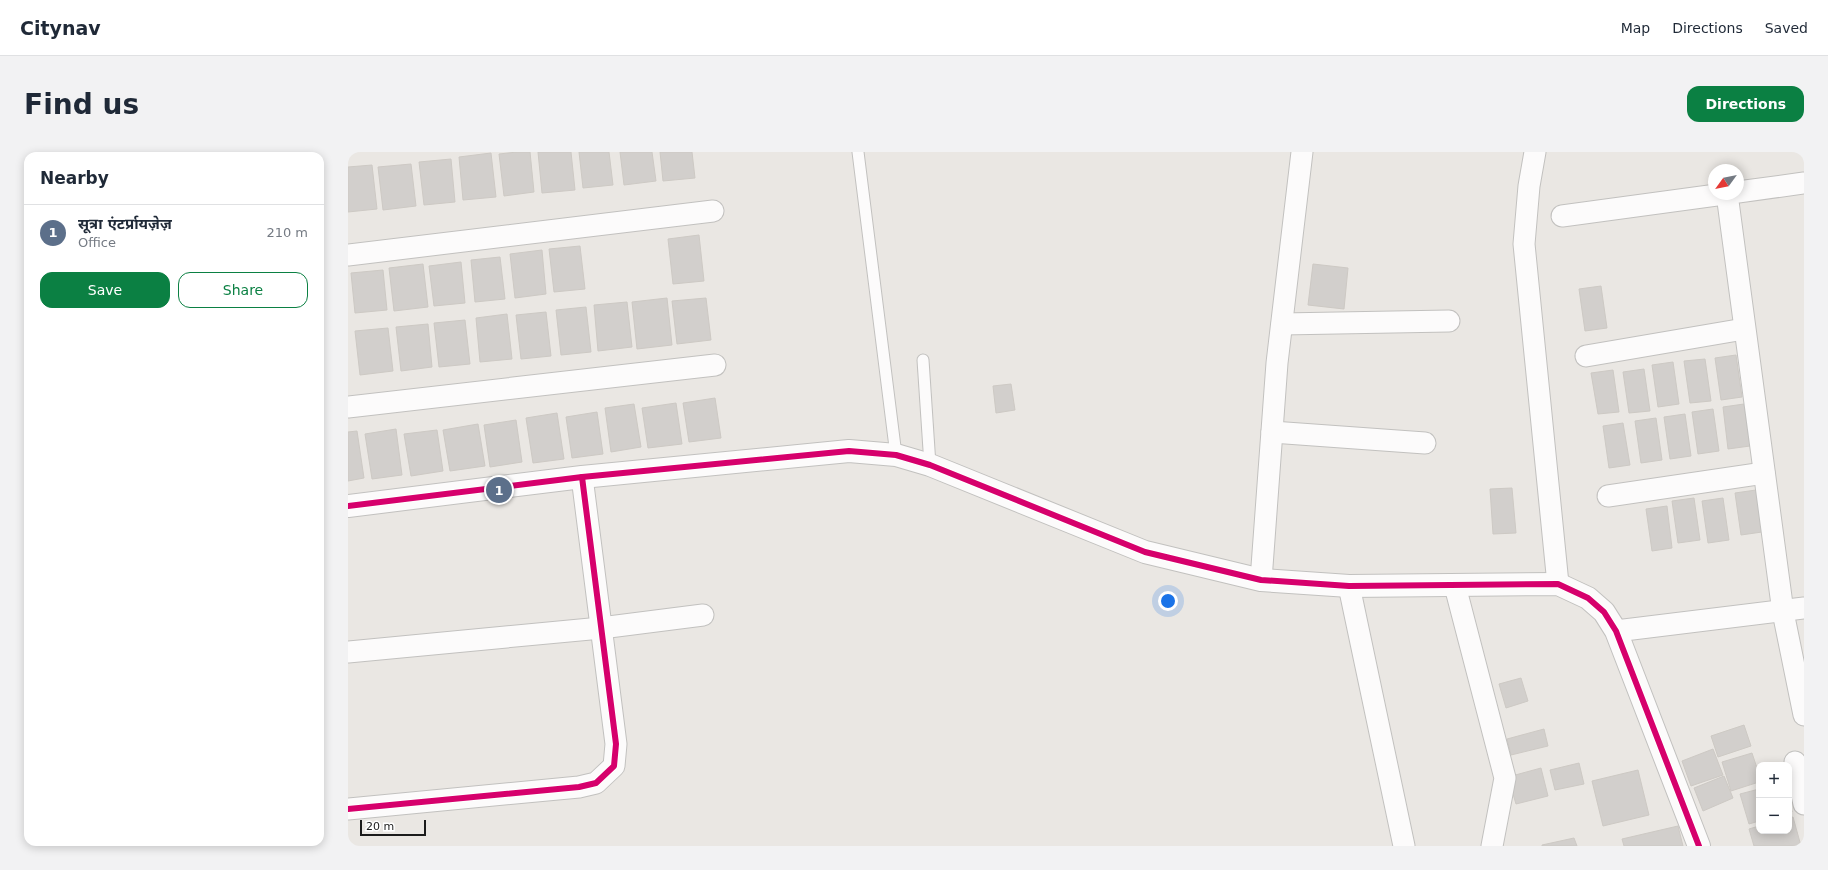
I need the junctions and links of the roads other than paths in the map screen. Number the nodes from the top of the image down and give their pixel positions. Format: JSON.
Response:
{"nodes":[{"id":1,"x":858,"y":152,"type":"edge"},
{"id":2,"x":1302,"y":152,"type":"edge"},
{"id":3,"x":1535,"y":152,"type":"edge"},
{"id":4,"x":1803,"y":189,"type":"edge"},
{"id":5,"x":1744,"y":192,"type":"edge"},
{"id":6,"x":1708,"y":196,"type":"edge"},
{"id":7,"x":1727,"y":200,"type":"edge"},
{"id":8,"x":713,"y":211,"type":"dead end"},
{"id":9,"x":1562,"y":216,"type":"dead end"},
{"id":10,"x":348,"y":255,"type":"edge"},
{"id":11,"x":1449,"y":321,"type":"dead end"},
{"id":12,"x":1282,"y":324,"type":"junction"},
{"id":13,"x":1744,"y":329,"type":"junction"},
{"id":14,"x":1586,"y":356,"type":"dead end"},
{"id":15,"x":923,"y":360,"type":"dead end"},
{"id":16,"x":715,"y":365,"type":"dead end"},
{"id":17,"x":348,"y":407,"type":"edge"},
{"id":18,"x":1272,"y":432,"type":"junction"},
{"id":19,"x":1425,"y":443,"type":"dead end"},
{"id":20,"x":896,"y":455,"type":"junction"},
{"id":21,"x":930,"y":464,"type":"junction"},
{"id":22,"x":1764,"y":473,"type":"junction"},
{"id":23,"x":582,"y":477,"type":"junction"},
{"id":24,"x":1608,"y":496,"type":"dead end"},
{"id":25,"x":348,"y":506,"type":"edge"},
{"id":26,"x":1261,"y":580,"type":"junction"},
{"id":27,"x":1558,"y":584,"type":"junction"},
{"id":28,"x":1349,"y":586,"type":"junction"},
{"id":29,"x":1455,"y":586,"type":"junction"},
{"id":30,"x":1804,"y":608,"type":"edge"},
{"id":31,"x":1783,"y":612,"type":"junction"},
{"id":32,"x":703,"y":615,"type":"dead end"},
{"id":33,"x":601,"y":628,"type":"junction"},
{"id":34,"x":1616,"y":631,"type":"junction"},
{"id":35,"x":348,"y":652,"type":"edge"},
{"id":36,"x":1804,"y":715,"type":"edge"},
{"id":37,"x":1796,"y":762,"type":"dead end"},
{"id":38,"x":1804,"y":804,"type":"edge"},
{"id":39,"x":348,"y":809,"type":"edge"},
{"id":40,"x":1404,"y":846,"type":"edge"},
{"id":41,"x":1492,"y":846,"type":"edge"},
{"id":42,"x":1699,"y":846,"type":"edge"}],
"edges":[{"from":1,"to":20,"type":"lane"},
{"from":2,"to":12,"type":"street"},
{"from":3,"to":27,"type":"street"},
{"from":4,"to":5,"type":"street"},
{"from":6,"to":9,"type":"street"},
{"from":7,"to":13,"type":"street"},
{"from":8,"to":10,"type":"street"},
{"from":11,"to":12,"type":"street"},
{"from":12,"to":18,"type":"street"},
{"from":13,"to":14,"type":"street"},
{"from":13,"to":22,"type":"street"},
{"from":15,"to":21,"type":"lane"},
{"from":16,"to":17,"type":"street"},
{"from":18,"to":19,"type":"street"},
{"from":18,"to":26,"type":"street"},
{"from":20,"to":21,"type":"street"},
{"from":20,"to":23,"type":"street"},
{"from":21,"to":26,"type":"street"},
{"from":22,"to":24,"type":"street"},
{"from":22,"to":31,"type":"street"},
{"from":23,"to":25,"type":"street"},
{"from":23,"to":33,"type":"street"},
{"from":26,"to":28,"type":"street"},
{"from":27,"to":29,"type":"street"},
{"from":27,"to":34,"type":"street"},
{"from":28,"to":29,"type":"street"},
{"from":28,"to":40,"type":"street"},
{"from":29,"to":41,"type":"street"},
{"from":30,"to":31,"type":"street"},
{"from":31,"to":34,"type":"street"},
{"from":31,"to":36,"type":"street"},
{"from":32,"to":33,"type":"street"},
{"from":33,"to":35,"type":"street"},
{"from":33,"to":39,"type":"street"},
{"from":34,"to":42,"type":"street"},
{"from":37,"to":38,"type":"street"}]}
